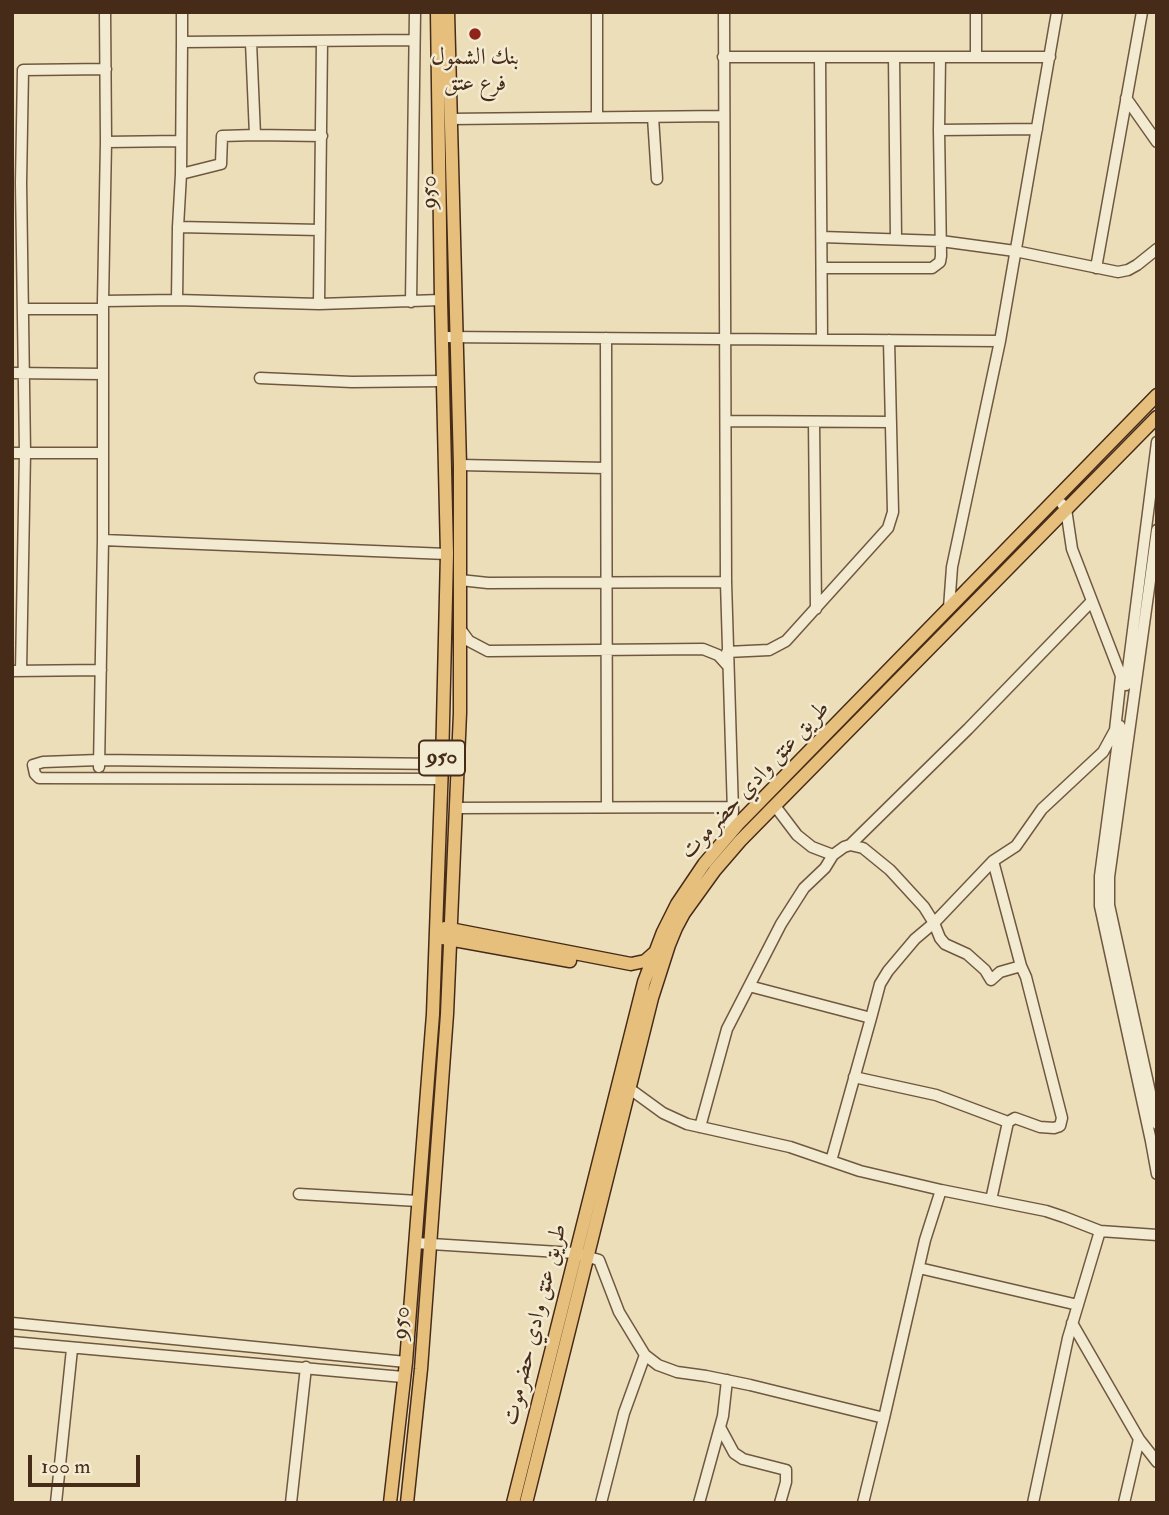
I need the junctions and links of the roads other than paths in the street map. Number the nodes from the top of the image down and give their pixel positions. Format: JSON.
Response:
{"nodes":[{"id":1,"x":105,"y":12,"type":"edge"},
{"id":2,"x":183,"y":12,"type":"edge"},
{"id":3,"x":415,"y":12,"type":"edge"},
{"id":4,"x":437,"y":12,"type":"edge"},
{"id":5,"x":449,"y":12,"type":"edge"},
{"id":6,"x":597,"y":12,"type":"edge"},
{"id":7,"x":724,"y":12,"type":"edge"},
{"id":8,"x":976,"y":12,"type":"edge"},
{"id":9,"x":1058,"y":12,"type":"edge"},
{"id":10,"x":1142,"y":12,"type":"edge"},
{"id":11,"x":414,"y":40,"type":"junction"},
{"id":12,"x":322,"y":41,"type":"junction"},
{"id":13,"x":182,"y":42,"type":"junction"},
{"id":14,"x":251,"y":42,"type":"junction"},
{"id":15,"x":723,"y":57,"type":"junction"},
{"id":16,"x":820,"y":57,"type":"junction"},
{"id":17,"x":894,"y":57,"type":"junction"},
{"id":18,"x":940,"y":57,"type":"junction"},
{"id":19,"x":976,"y":57,"type":"junction"},
{"id":20,"x":1050,"y":57,"type":"junction"},
{"id":21,"x":106,"y":69,"type":"junction"},
{"id":22,"x":1126,"y":98,"type":"junction"},
{"id":23,"x":724,"y":116,"type":"junction"},
{"id":24,"x":597,"y":117,"type":"junction"},
{"id":25,"x":653,"y":117,"type":"junction"},
{"id":26,"x":450,"y":118,"type":"junction"},
{"id":27,"x":1037,"y":129,"type":"junction"},
{"id":28,"x":939,"y":130,"type":"junction"},
{"id":29,"x":255,"y":135,"type":"junction"},
{"id":30,"x":322,"y":136,"type":"junction"},
{"id":31,"x":181,"y":141,"type":"junction"},
{"id":32,"x":106,"y":142,"type":"junction"},
{"id":33,"x":1157,"y":142,"type":"edge"},
{"id":34,"x":181,"y":174,"type":"junction"},
{"id":35,"x":657,"y":179,"type":"dead end"},
{"id":36,"x":17,"y":183,"type":"edge"},
{"id":37,"x":178,"y":227,"type":"junction"},
{"id":38,"x":320,"y":230,"type":"junction"},
{"id":39,"x":822,"y":237,"type":"junction"},
{"id":40,"x":896,"y":239,"type":"junction"},
{"id":41,"x":941,"y":241,"type":"junction"},
{"id":42,"x":1157,"y":248,"type":"edge"},
{"id":43,"x":1015,"y":251,"type":"junction"},
{"id":44,"x":823,"y":268,"type":"junction"},
{"id":45,"x":1096,"y":268,"type":"junction"},
{"id":46,"x":177,"y":300,"type":"junction"},
{"id":47,"x":441,"y":300,"type":"junction"},
{"id":48,"x":411,"y":302,"type":"junction"},
{"id":49,"x":318,"y":304,"type":"junction"},
{"id":50,"x":103,"y":305,"type":"junction"},
{"id":51,"x":23,"y":309,"type":"junction"},
{"id":52,"x":18,"y":330,"type":"edge"},
{"id":53,"x":449,"y":337,"type":"junction"},
{"id":54,"x":606,"y":338,"type":"junction"},
{"id":55,"x":726,"y":339,"type":"junction"},
{"id":56,"x":822,"y":339,"type":"junction"},
{"id":57,"x":889,"y":340,"type":"junction"},
{"id":58,"x":1000,"y":341,"type":"junction"},
{"id":59,"x":18,"y":373,"type":"edge"},
{"id":60,"x":103,"y":374,"type":"junction"},
{"id":61,"x":260,"y":378,"type":"dead end"},
{"id":62,"x":443,"y":381,"type":"junction"},
{"id":63,"x":1154,"y":397,"type":"edge"},
{"id":64,"x":1157,"y":415,"type":"edge"},
{"id":65,"x":726,"y":421,"type":"junction"},
{"id":66,"x":814,"y":422,"type":"junction"},
{"id":67,"x":891,"y":422,"type":"junction"},
{"id":68,"x":1157,"y":442,"type":"edge"},
{"id":69,"x":12,"y":453,"type":"edge"},
{"id":70,"x":25,"y":453,"type":"junction"},
{"id":71,"x":103,"y":453,"type":"junction"},
{"id":72,"x":460,"y":465,"type":"junction"},
{"id":73,"x":606,"y":468,"type":"junction"},
{"id":74,"x":1057,"y":497,"type":"junction"},
{"id":75,"x":1066,"y":509,"type":"junction"},
{"id":76,"x":18,"y":525,"type":"edge"},
{"id":77,"x":1157,"y":530,"type":"edge"},
{"id":78,"x":103,"y":540,"type":"junction"},
{"id":79,"x":447,"y":554,"type":"junction"},
{"id":80,"x":460,"y":580,"type":"junction"},
{"id":81,"x":606,"y":582,"type":"junction"},
{"id":82,"x":726,"y":582,"type":"junction"},
{"id":83,"x":17,"y":597,"type":"edge"},
{"id":84,"x":1091,"y":602,"type":"junction"},
{"id":85,"x":949,"y":608,"type":"junction"},
{"id":86,"x":816,"y":609,"type":"junction"},
{"id":87,"x":461,"y":630,"type":"junction"},
{"id":88,"x":607,"y":650,"type":"junction"},
{"id":89,"x":727,"y":652,"type":"junction"},
{"id":90,"x":727,"y":666,"type":"junction"},
{"id":91,"x":102,"y":670,"type":"junction"},
{"id":92,"x":17,"y":671,"type":"edge"},
{"id":93,"x":99,"y":760,"type":"junction"},
{"id":94,"x":442,"y":764,"type":"junction"},
{"id":95,"x":99,"y":777,"type":"junction"},
{"id":96,"x":442,"y":779,"type":"junction"},
{"id":97,"x":732,"y":805,"type":"junction"},
{"id":98,"x":775,"y":806,"type":"junction"},
{"id":99,"x":607,"y":807,"type":"junction"},
{"id":100,"x":755,"y":807,"type":"junction"},
{"id":101,"x":456,"y":808,"type":"junction"},
{"id":102,"x":726,"y":837,"type":"junction"},
{"id":103,"x":850,"y":845,"type":"junction"},
{"id":104,"x":833,"y":855,"type":"junction"},
{"id":105,"x":993,"y":861,"type":"junction"},
{"id":106,"x":692,"y":891,"type":"junction"},
{"id":107,"x":934,"y":923,"type":"junction"},
{"id":108,"x":436,"y":932,"type":"junction"},
{"id":109,"x":451,"y":934,"type":"junction"},
{"id":110,"x":654,"y":953,"type":"junction"},
{"id":111,"x":1021,"y":966,"type":"junction"},
{"id":112,"x":750,"y":986,"type":"junction"},
{"id":113,"x":642,"y":988,"type":"junction"},
{"id":114,"x":870,"y":1018,"type":"junction"},
{"id":115,"x":854,"y":1077,"type":"junction"},
{"id":116,"x":630,"y":1089,"type":"junction"},
{"id":117,"x":1008,"y":1122,"type":"junction"},
{"id":118,"x":1157,"y":1124,"type":"edge"},
{"id":119,"x":700,"y":1127,"type":"junction"},
{"id":120,"x":831,"y":1161,"type":"junction"},
{"id":121,"x":1157,"y":1174,"type":"edge"},
{"id":122,"x":941,"y":1190,"type":"junction"},
{"id":123,"x":299,"y":1194,"type":"dead end"},
{"id":124,"x":991,"y":1200,"type":"junction"},
{"id":125,"x":418,"y":1201,"type":"junction"},
{"id":126,"x":1100,"y":1231,"type":"junction"},
{"id":127,"x":1157,"y":1234,"type":"edge"},
{"id":128,"x":415,"y":1243,"type":"junction"},
{"id":129,"x":430,"y":1244,"type":"junction"},
{"id":130,"x":575,"y":1253,"type":"junction"},
{"id":131,"x":588,"y":1257,"type":"junction"},
{"id":132,"x":919,"y":1268,"type":"junction"},
{"id":133,"x":1078,"y":1305,"type":"junction"},
{"id":134,"x":12,"y":1323,"type":"edge"},
{"id":135,"x":1072,"y":1323,"type":"junction"},
{"id":136,"x":12,"y":1342,"type":"edge"},
{"id":137,"x":72,"y":1349,"type":"junction"},
{"id":138,"x":646,"y":1355,"type":"junction"},
{"id":139,"x":406,"y":1362,"type":"junction"},
{"id":140,"x":306,"y":1367,"type":"junction"},
{"id":141,"x":403,"y":1377,"type":"junction"},
{"id":142,"x":727,"y":1380,"type":"junction"},
{"id":143,"x":884,"y":1418,"type":"junction"},
{"id":144,"x":720,"y":1427,"type":"junction"},
{"id":145,"x":1139,"y":1438,"type":"junction"},
{"id":146,"x":1157,"y":1462,"type":"edge"},
{"id":147,"x":530,"y":1499,"type":"edge"},
{"id":148,"x":56,"y":1503,"type":"edge"},
{"id":149,"x":291,"y":1503,"type":"edge"},
{"id":150,"x":390,"y":1503,"type":"edge"},
{"id":151,"x":407,"y":1503,"type":"edge"},
{"id":152,"x":513,"y":1503,"type":"edge"},
{"id":153,"x":601,"y":1503,"type":"edge"},
{"id":154,"x":699,"y":1503,"type":"edge"},
{"id":155,"x":780,"y":1503,"type":"edge"},
{"id":156,"x":863,"y":1503,"type":"edge"},
{"id":157,"x":1033,"y":1503,"type":"edge"},
{"id":158,"x":1124,"y":1503,"type":"edge"}],
"edges":[{"from":1,"to":21,"type":"street"},
{"from":2,"to":13,"type":"street"},
{"from":3,"to":11,"type":"street"},
{"from":4,"to":47,"type":"main road","number":"950"},
{"from":5,"to":26,"type":"main road","name":"950","number":"950"},
{"from":6,"to":24,"type":"street"},
{"from":7,"to":15,"type":"street"},
{"from":8,"to":19,"type":"street"},
{"from":9,"to":20,"type":"street"},
{"from":10,"to":22,"type":"street"},
{"from":11,"to":12,"type":"street"},
{"from":11,"to":48,"type":"street"},
{"from":12,"to":14,"type":"street"},
{"from":12,"to":30,"type":"street"},
{"from":13,"to":14,"type":"street"},
{"from":13,"to":31,"type":"street"},
{"from":14,"to":29,"type":"street"},
{"from":15,"to":16,"type":"street"},
{"from":15,"to":23,"type":"street"},
{"from":16,"to":17,"type":"street"},
{"from":16,"to":39,"type":"street"},
{"from":17,"to":18,"type":"street"},
{"from":17,"to":40,"type":"street"},
{"from":18,"to":19,"type":"street"},
{"from":18,"to":28,"type":"street"},
{"from":19,"to":20,"type":"street"},
{"from":20,"to":27,"type":"street"},
{"from":21,"to":32,"type":"street"},
{"from":21,"to":36,"type":"street"},
{"from":22,"to":33,"type":"street"},
{"from":22,"to":45,"type":"street"},
{"from":23,"to":25,"type":"street"},
{"from":23,"to":55,"type":"street"},
{"from":24,"to":25,"type":"street"},
{"from":24,"to":26,"type":"street"},
{"from":25,"to":35,"type":"street"},
{"from":26,"to":53,"type":"main road","name":"950","number":"950"},
{"from":27,"to":28,"type":"street"},
{"from":27,"to":43,"type":"street"},
{"from":28,"to":41,"type":"street"},
{"from":29,"to":30,"type":"street"},
{"from":29,"to":34,"type":"street"},
{"from":30,"to":38,"type":"street"},
{"from":31,"to":32,"type":"street"},
{"from":31,"to":34,"type":"street"},
{"from":32,"to":50,"type":"street"},
{"from":34,"to":37,"type":"street"},
{"from":36,"to":51,"type":"street"},
{"from":37,"to":38,"type":"street"},
{"from":37,"to":46,"type":"street"},
{"from":38,"to":49,"type":"street"},
{"from":39,"to":40,"type":"street"},
{"from":39,"to":44,"type":"street"},
{"from":40,"to":41,"type":"street"},
{"from":41,"to":43,"type":"street"},
{"from":41,"to":44,"type":"street"},
{"from":42,"to":45,"type":"street"},
{"from":43,"to":45,"type":"street"},
{"from":43,"to":58,"type":"street"},
{"from":44,"to":56,"type":"street"},
{"from":46,"to":49,"type":"street"},
{"from":46,"to":50,"type":"street"},
{"from":47,"to":48,"type":"street"},
{"from":47,"to":53,"type":"main road","number":"950"},
{"from":48,"to":49,"type":"street"},
{"from":50,"to":51,"type":"street"},
{"from":50,"to":60,"type":"street"},
{"from":51,"to":52,"type":"street"},
{"from":52,"to":59,"type":"street"},
{"from":53,"to":54,"type":"street"},
{"from":53,"to":62,"type":"main road","number":"950"},
{"from":53,"to":72,"type":"main road","name":"950","number":"950"},
{"from":54,"to":55,"type":"street"},
{"from":54,"to":73,"type":"street"},
{"from":55,"to":56,"type":"street"},
{"from":55,"to":65,"type":"street"},
{"from":56,"to":57,"type":"street"},
{"from":57,"to":58,"type":"street"},
{"from":57,"to":67,"type":"street"},
{"from":58,"to":85,"type":"street"},
{"from":59,"to":60,"type":"street"},
{"from":59,"to":70,"type":"street"},
{"from":60,"to":71,"type":"street"},
{"from":61,"to":62,"type":"street"},
{"from":62,"to":79,"type":"main road","number":"950"},
{"from":63,"to":64,"type":"street"},
{"from":63,"to":74,"type":"main road","name":"طريق عتق وادي حضرموت"},
{"from":64,"to":75,"type":"main road","name":"طريق عتق وادي حضرموت"},
{"from":65,"to":66,"type":"street"},
{"from":65,"to":82,"type":"street"},
{"from":66,"to":67,"type":"street"},
{"from":66,"to":86,"type":"street"},
{"from":67,"to":86,"type":"street"},
{"from":68,"to":121,"type":"street"},
{"from":69,"to":70,"type":"street"},
{"from":70,"to":71,"type":"street"},
{"from":70,"to":76,"type":"street"},
{"from":71,"to":78,"type":"street"},
{"from":72,"to":73,"type":"street"},
{"from":72,"to":80,"type":"main road","name":"950","number":"950"},
{"from":73,"to":81,"type":"street"},
{"from":74,"to":75,"type":"street"},
{"from":74,"to":85,"type":"main road","name":"طريق عتق وادي حضرموت"},
{"from":75,"to":84,"type":"street"},
{"from":75,"to":98,"type":"main road","name":"طريق عتق وادي حضرموت"},
{"from":76,"to":83,"type":"street"},
{"from":77,"to":118,"type":"street"},
{"from":78,"to":79,"type":"street"},
{"from":78,"to":91,"type":"street"},
{"from":79,"to":94,"type":"main road","number":"950"},
{"from":80,"to":81,"type":"street"},
{"from":80,"to":87,"type":"main road","name":"950","number":"950"},
{"from":81,"to":82,"type":"street"},
{"from":81,"to":88,"type":"street"},
{"from":82,"to":89,"type":"street"},
{"from":83,"to":92,"type":"street"},
{"from":84,"to":103,"type":"street"},
{"from":84,"to":105,"type":"street"},
{"from":85,"to":100,"type":"main road","name":"طريق عتق وادي حضرموت"},
{"from":86,"to":89,"type":"street"},
{"from":87,"to":88,"type":"street"},
{"from":87,"to":101,"type":"main road","name":"950","number":"950"},
{"from":88,"to":90,"type":"street"},
{"from":88,"to":99,"type":"street"},
{"from":89,"to":90,"type":"street"},
{"from":90,"to":97,"type":"street"},
{"from":91,"to":92,"type":"street"},
{"from":91,"to":93,"type":"street"},
{"from":93,"to":94,"type":"street"},
{"from":93,"to":95,"type":"street"},
{"from":93,"to":95,"type":"street"},
{"from":94,"to":96,"type":"main road","number":"950"},
{"from":95,"to":96,"type":"street"},
{"from":96,"to":108,"type":"main road","number":"950"},
{"from":97,"to":99,"type":"street"},
{"from":97,"to":100,"type":"street"},
{"from":97,"to":102,"type":"street"},
{"from":98,"to":104,"type":"street"},
{"from":98,"to":106,"type":"main road","name":"طريق عتق وادي حضرموت"},
{"from":99,"to":101,"type":"street"},
{"from":100,"to":102,"type":"main road","name":"طريق عتق وادي حضرموت"},
{"from":101,"to":109,"type":"main road","name":"950","number":"950"},
{"from":102,"to":106,"type":"main road","name":"طريق عتق وادي حضرموت"},
{"from":103,"to":104,"type":"street"},
{"from":103,"to":107,"type":"street"},
{"from":104,"to":112,"type":"street"},
{"from":105,"to":107,"type":"street"},
{"from":105,"to":111,"type":"street"},
{"from":106,"to":110,"type":"main road","name":"طريق عتق وادي حضرموت"},
{"from":106,"to":116,"type":"main road","name":"طريق عتق وادي حضرموت"},
{"from":107,"to":111,"type":"street"},
{"from":107,"to":114,"type":"street"},
{"from":108,"to":109,"type":"main road"},
{"from":108,"to":125,"type":"main road","number":"950"},
{"from":109,"to":110,"type":"main road"},
{"from":109,"to":113,"type":"main road"},
{"from":109,"to":129,"type":"main road","name":"950","number":"950"},
{"from":110,"to":113,"type":"main road","name":"طريق عتق وادي حضرموت"},
{"from":111,"to":117,"type":"street"},
{"from":112,"to":114,"type":"street"},
{"from":112,"to":119,"type":"street"},
{"from":113,"to":130,"type":"main road","name":"طريق عتق وادي حضرموت"},
{"from":114,"to":115,"type":"street"},
{"from":115,"to":117,"type":"street"},
{"from":115,"to":120,"type":"street"},
{"from":116,"to":119,"type":"street"},
{"from":116,"to":131,"type":"main road","name":"طريق عتق وادي حضرموت"},
{"from":117,"to":124,"type":"street"},
{"from":119,"to":120,"type":"street"},
{"from":120,"to":122,"type":"street"},
{"from":122,"to":124,"type":"street"},
{"from":122,"to":132,"type":"street"},
{"from":123,"to":125,"type":"street"},
{"from":124,"to":126,"type":"street"},
{"from":125,"to":128,"type":"main road","number":"950"},
{"from":126,"to":127,"type":"street"},
{"from":126,"to":133,"type":"street"},
{"from":128,"to":129,"type":"street"},
{"from":128,"to":139,"type":"main road","number":"950"},
{"from":129,"to":130,"type":"street"},
{"from":129,"to":151,"type":"main road","name":"950","number":"950"},
{"from":130,"to":131,"type":"street"},
{"from":130,"to":152,"type":"main road","name":"طريق عتق وادي حضرموت"},
{"from":131,"to":138,"type":"street"},
{"from":131,"to":147,"type":"main road","name":"طريق عتق وادي حضرموت"},
{"from":132,"to":133,"type":"street"},
{"from":132,"to":143,"type":"street"},
{"from":133,"to":135,"type":"street"},
{"from":134,"to":139,"type":"street"},
{"from":135,"to":145,"type":"street"},
{"from":135,"to":157,"type":"street"},
{"from":136,"to":137,"type":"street"},
{"from":137,"to":140,"type":"street"},
{"from":137,"to":148,"type":"street"},
{"from":138,"to":142,"type":"street"},
{"from":138,"to":153,"type":"street"},
{"from":139,"to":141,"type":"main road","number":"950"},
{"from":140,"to":141,"type":"street"},
{"from":140,"to":149,"type":"street"},
{"from":141,"to":150,"type":"main road","number":"950"},
{"from":142,"to":143,"type":"street"},
{"from":142,"to":144,"type":"street"},
{"from":143,"to":156,"type":"street"},
{"from":144,"to":154,"type":"street"},
{"from":144,"to":155,"type":"street"},
{"from":145,"to":146,"type":"street"},
{"from":145,"to":158,"type":"street"}]}
